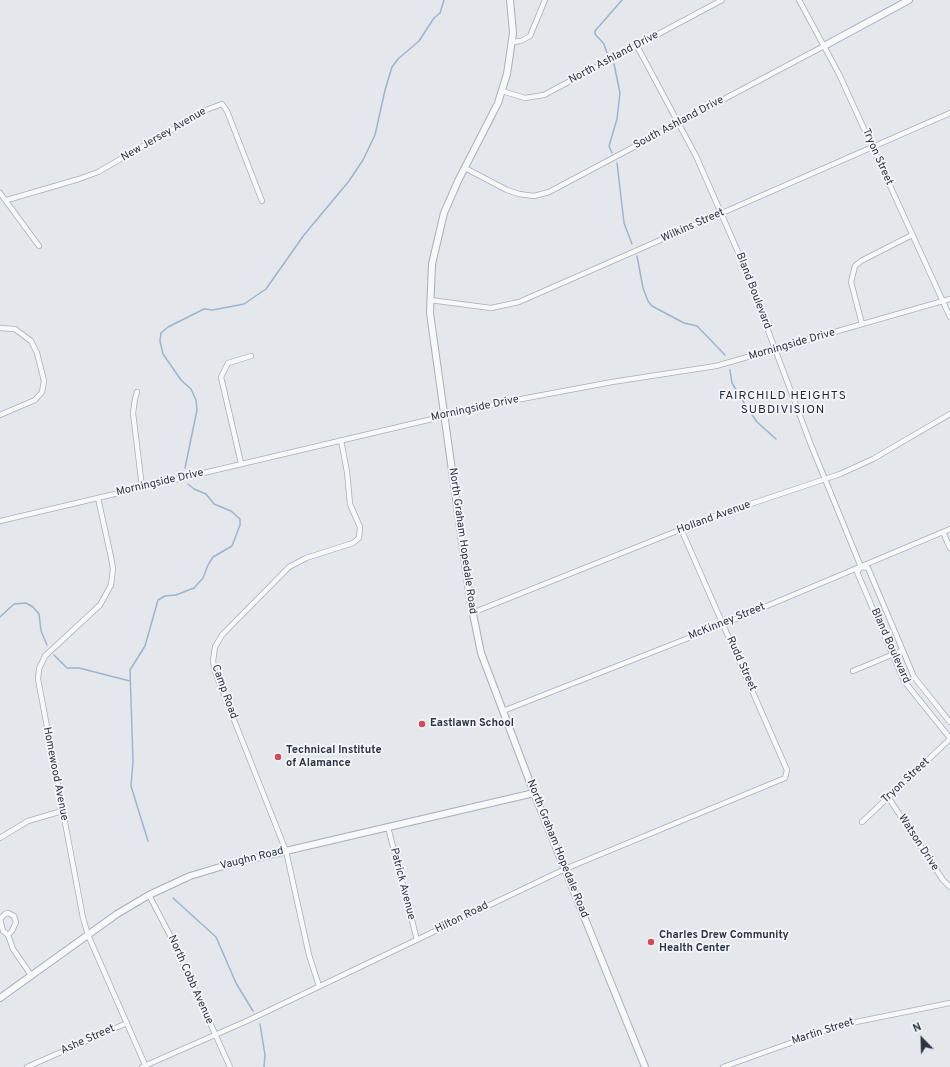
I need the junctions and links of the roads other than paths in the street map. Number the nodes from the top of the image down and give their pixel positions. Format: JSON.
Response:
{"nodes":[{"id":1,"x":510,"y":0,"type":"edge"},
{"id":2,"x":545,"y":0,"type":"edge"},
{"id":3,"x":722,"y":0,"type":"edge"},
{"id":4,"x":800,"y":0,"type":"edge"},
{"id":5,"x":909,"y":0,"type":"edge"},
{"id":6,"x":512,"y":42,"type":"junction"},
{"id":7,"x":637,"y":46,"type":"junction"},
{"id":8,"x":824,"y":46,"type":"junction"},
{"id":9,"x":502,"y":91,"type":"junction"},
{"id":10,"x":950,"y":113,"type":"edge"},
{"id":11,"x":679,"y":124,"type":"junction"},
{"id":12,"x":872,"y":146,"type":"junction"},
{"id":13,"x":465,"y":168,"type":"junction"},
{"id":14,"x":0,"y":193,"type":"edge"},
{"id":15,"x":7,"y":200,"type":"junction"},
{"id":16,"x":262,"y":200,"type":"dead end"},
{"id":17,"x":721,"y":213,"type":"junction"},
{"id":18,"x":912,"y":236,"type":"junction"},
{"id":19,"x":39,"y":246,"type":"dead end"},
{"id":20,"x":950,"y":299,"type":"edge"},
{"id":21,"x":430,"y":300,"type":"junction"},
{"id":22,"x":943,"y":301,"type":"junction"},
{"id":23,"x":950,"y":317,"type":"edge"},
{"id":24,"x":862,"y":324,"type":"junction"},
{"id":25,"x":0,"y":328,"type":"edge"},
{"id":26,"x":775,"y":350,"type":"junction"},
{"id":27,"x":251,"y":356,"type":"dead end"},
{"id":28,"x":138,"y":392,"type":"dead end"},
{"id":29,"x":950,"y":414,"type":"edge"},
{"id":30,"x":0,"y":415,"type":"edge"},
{"id":31,"x":444,"y":415,"type":"junction"},
{"id":32,"x":341,"y":440,"type":"junction"},
{"id":33,"x":241,"y":463,"type":"junction"},
{"id":34,"x":825,"y":479,"type":"junction"},
{"id":35,"x":142,"y":487,"type":"junction"},
{"id":36,"x":98,"y":498,"type":"junction"},
{"id":37,"x":0,"y":521,"type":"edge"},
{"id":38,"x":681,"y":529,"type":"junction"},
{"id":39,"x":950,"y":529,"type":"edge"},
{"id":40,"x":943,"y":532,"type":"junction"},
{"id":41,"x":950,"y":548,"type":"edge"},
{"id":42,"x":861,"y":567,"type":"junction"},
{"id":43,"x":472,"y":613,"type":"junction"},
{"id":44,"x":724,"y":624,"type":"junction"},
{"id":45,"x":901,"y":650,"type":"junction"},
{"id":46,"x":892,"y":655,"type":"junction"},
{"id":47,"x":853,"y":671,"type":"dead end"},
{"id":48,"x":504,"y":711,"type":"junction"},
{"id":49,"x":950,"y":722,"type":"edge"},
{"id":50,"x":950,"y":738,"type":"edge"},
{"id":51,"x":785,"y":778,"type":"joint"},
{"id":52,"x":534,"y":793,"type":"junction"},
{"id":53,"x":888,"y":798,"type":"junction"},
{"id":54,"x":62,"y":811,"type":"junction"},
{"id":55,"x":862,"y":822,"type":"dead end"},
{"id":56,"x":388,"y":827,"type":"junction"},
{"id":57,"x":0,"y":838,"type":"edge"},
{"id":58,"x":286,"y":851,"type":"junction"},
{"id":59,"x":565,"y":869,"type":"junction"},
{"id":60,"x":950,"y":887,"type":"edge"},
{"id":61,"x":149,"y":895,"type":"junction"},
{"id":62,"x":8,"y":935,"type":"junction"},
{"id":63,"x":88,"y":935,"type":"junction"},
{"id":64,"x":417,"y":940,"type":"junction"},
{"id":65,"x":31,"y":975,"type":"junction"},
{"id":66,"x":319,"y":986,"type":"junction"},
{"id":67,"x":0,"y":998,"type":"edge"},
{"id":68,"x":950,"y":1003,"type":"edge"},
{"id":69,"x":127,"y":1023,"type":"junction"},
{"id":70,"x":215,"y":1035,"type":"junction"},
{"id":71,"x":145,"y":1066,"type":"edge"},
{"id":72,"x":27,"y":1067,"type":"edge"},
{"id":73,"x":230,"y":1067,"type":"edge"},
{"id":74,"x":646,"y":1067,"type":"edge"},
{"id":75,"x":723,"y":1067,"type":"edge"}],
"edges":[{"from":1,"to":6,"type":"street","name":"North Graham Hopedale Road"},
{"from":2,"to":6,"type":"street"},
{"from":3,"to":7,"type":"street","name":"North Ashland Drive"},
{"from":4,"to":8,"type":"street","name":"Tryon Street"},
{"from":5,"to":8,"type":"street","name":"South Ashland Drive"},
{"from":6,"to":9,"type":"street","name":"North Graham Hopedale Road"},
{"from":7,"to":9,"type":"street","name":"North Ashland Drive"},
{"from":7,"to":11,"type":"street","name":"Bland Boulevard"},
{"from":8,"to":11,"type":"street","name":"South Ashland Drive"},
{"from":8,"to":12,"type":"street","name":"Tryon Street"},
{"from":9,"to":13,"type":"street","name":"North Graham Hopedale Road"},
{"from":10,"to":12,"type":"street","name":"Wilkins Street"},
{"from":11,"to":13,"type":"street","name":"South Ashland Drive"},
{"from":11,"to":17,"type":"street","name":"Bland Boulevard"},
{"from":12,"to":17,"type":"street","name":"Wilkins Street"},
{"from":12,"to":18,"type":"street","name":"Tryon Street"},
{"from":13,"to":21,"type":"street","name":"North Graham Hopedale Road"},
{"from":14,"to":15,"type":"street"},
{"from":15,"to":16,"type":"street","name":"New Jersey Avenue"},
{"from":15,"to":19,"type":"street"},
{"from":17,"to":21,"type":"street","name":"Wilkins Street"},
{"from":17,"to":26,"type":"street","name":"Bland Boulevard"},
{"from":18,"to":22,"type":"street","name":"Tryon Street"},
{"from":18,"to":24,"type":"street"},
{"from":20,"to":22,"type":"street","name":"Morningside Drive"},
{"from":21,"to":31,"type":"street","name":"North Graham Hopedale Road"},
{"from":22,"to":23,"type":"street","name":"Tryon Street"},
{"from":22,"to":24,"type":"street","name":"Morningside Drive"},
{"from":24,"to":26,"type":"street","name":"Morningside Drive"},
{"from":25,"to":30,"type":"street"},
{"from":26,"to":31,"type":"street","name":"Morningside Drive"},
{"from":26,"to":34,"type":"street","name":"Bland Boulevard"},
{"from":27,"to":33,"type":"street"},
{"from":28,"to":35,"type":"street"},
{"from":29,"to":34,"type":"street","name":"Holland Avenue"},
{"from":31,"to":32,"type":"street","name":"Morningside Drive"},
{"from":31,"to":43,"type":"street","name":"North Graham Hopedale Road"},
{"from":32,"to":33,"type":"street","name":"Morningside Drive"},
{"from":32,"to":58,"type":"street","name":"Camp Road"},
{"from":33,"to":35,"type":"street","name":"Morningside Drive"},
{"from":34,"to":38,"type":"street","name":"Holland Avenue"},
{"from":34,"to":42,"type":"street","name":"Bland Boulevard"},
{"from":35,"to":36,"type":"street","name":"Morningside Drive"},
{"from":36,"to":37,"type":"street","name":"Morningside Drive"},
{"from":36,"to":54,"type":"street","name":"Homewood Avenue"},
{"from":38,"to":43,"type":"street","name":"Holland Avenue"},
{"from":38,"to":44,"type":"street","name":"Rudd Street"},
{"from":39,"to":40,"type":"street","name":"McKinney Street"},
{"from":40,"to":41,"type":"street"},
{"from":40,"to":42,"type":"street","name":"McKinney Street"},
{"from":42,"to":44,"type":"street","name":"McKinney Street"},
{"from":42,"to":45,"type":"street","name":"Bland Boulevard"},
{"from":42,"to":46,"type":"street","name":"Bland Boulevard"},
{"from":43,"to":48,"type":"street","name":"North Graham Hopedale Road"},
{"from":44,"to":48,"type":"street","name":"McKinney Street"},
{"from":44,"to":51,"type":"street","name":"Rudd Street"},
{"from":45,"to":46,"type":"street"},
{"from":45,"to":49,"type":"street","name":"Bland Boulevard"},
{"from":46,"to":47,"type":"street"},
{"from":46,"to":50,"type":"street","name":"Bland Boulevard"},
{"from":48,"to":52,"type":"street","name":"North Graham Hopedale Road"},
{"from":50,"to":53,"type":"street","name":"Tryon Street"},
{"from":51,"to":59,"type":"street","name":"Hilton Road"},
{"from":52,"to":56,"type":"street","name":"Vaughn Road"},
{"from":52,"to":59,"type":"street","name":"North Graham Hopedale Road"},
{"from":53,"to":55,"type":"street","name":"Tryon Street"},
{"from":53,"to":60,"type":"street","name":"Watson Drive"},
{"from":54,"to":57,"type":"street"},
{"from":54,"to":63,"type":"street","name":"Homewood Avenue"},
{"from":56,"to":58,"type":"street","name":"Vaughn Road"},
{"from":56,"to":64,"type":"street","name":"Patrick Avenue"},
{"from":58,"to":61,"type":"street","name":"Vaughn Road"},
{"from":58,"to":66,"type":"street","name":"Camp Road"},
{"from":59,"to":64,"type":"street","name":"Hilton Road"},
{"from":59,"to":74,"type":"street","name":"North Graham Hopedale Road"},
{"from":61,"to":63,"type":"street","name":"Vaughn Road"},
{"from":61,"to":70,"type":"street","name":"North Cobb Avenue"},
{"from":62,"to":62,"type":"street"},
{"from":62,"to":65,"type":"street"},
{"from":63,"to":65,"type":"street","name":"Vaughn Road"},
{"from":63,"to":69,"type":"street","name":"Homewood Avenue"},
{"from":64,"to":66,"type":"street","name":"Hilton Road"},
{"from":65,"to":67,"type":"street","name":"Vaughn Road"},
{"from":66,"to":70,"type":"street","name":"Hilton Road"},
{"from":68,"to":75,"type":"street","name":"Martin Street"},
{"from":69,"to":71,"type":"street","name":"Homewood Avenue"},
{"from":69,"to":72,"type":"street","name":"Ashe Street"},
{"from":70,"to":71,"type":"street","name":"Hilton Road"},
{"from":70,"to":73,"type":"street","name":"North Cobb Avenue"}]}
